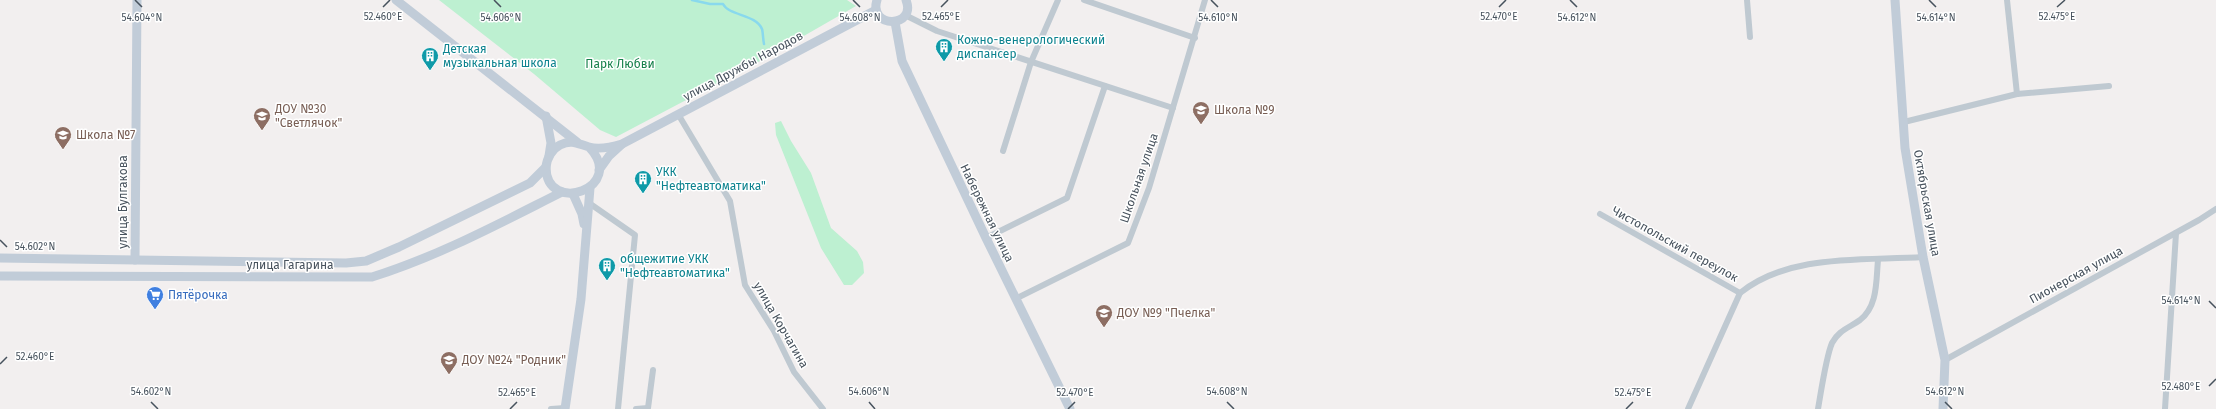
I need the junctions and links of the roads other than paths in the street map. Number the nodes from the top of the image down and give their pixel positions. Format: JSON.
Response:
{"nodes":[{"id":1,"x":137,"y":0,"type":"edge"},
{"id":2,"x":396,"y":0,"type":"edge"},
{"id":3,"x":877,"y":0,"type":"edge"},
{"id":4,"x":1058,"y":0,"type":"edge"},
{"id":5,"x":1084,"y":0,"type":"edge"},
{"id":6,"x":1205,"y":0,"type":"edge"},
{"id":7,"x":1747,"y":0,"type":"edge"},
{"id":8,"x":1895,"y":0,"type":"edge"},
{"id":9,"x":2006,"y":0,"type":"edge"},
{"id":10,"x":908,"y":1,"type":"edge"},
{"id":11,"x":876,"y":10,"type":"junction"},
{"id":12,"x":905,"y":15,"type":"junction"},
{"id":13,"x":895,"y":22,"type":"junction"},
{"id":14,"x":1750,"y":37,"type":"dead end"},
{"id":15,"x":1194,"y":38,"type":"junction"},
{"id":16,"x":1031,"y":62,"type":"junction"},
{"id":17,"x":1104,"y":86,"type":"junction"},
{"id":18,"x":2110,"y":86,"type":"dead end"},
{"id":19,"x":2017,"y":94,"type":"junction"},
{"id":20,"x":1173,"y":108,"type":"junction"},
{"id":21,"x":678,"y":114,"type":"junction"},
{"id":22,"x":546,"y":116,"type":"junction"},
{"id":23,"x":1904,"y":122,"type":"junction"},
{"id":24,"x":577,"y":142,"type":"junction"},
{"id":25,"x":622,"y":144,"type":"junction"},
{"id":26,"x":589,"y":147,"type":"junction"},
{"id":27,"x":1003,"y":151,"type":"dead end"},
{"id":28,"x":547,"y":162,"type":"junction"},
{"id":29,"x":599,"y":170,"type":"junction"},
{"id":30,"x":590,"y":188,"type":"junction"},
{"id":31,"x":562,"y":192,"type":"junction"},
{"id":32,"x":573,"y":194,"type":"junction"},
{"id":33,"x":588,"y":203,"type":"junction"},
{"id":34,"x":2216,"y":209,"type":"edge"},
{"id":35,"x":1600,"y":214,"type":"dead end"},
{"id":36,"x":2176,"y":233,"type":"junction"},
{"id":37,"x":986,"y":238,"type":"junction"},
{"id":38,"x":587,"y":243,"type":"junction"},
{"id":39,"x":1924,"y":257,"type":"junction"},
{"id":40,"x":0,"y":258,"type":"edge"},
{"id":41,"x":135,"y":260,"type":"junction"},
{"id":42,"x":1878,"y":260,"type":"junction"},
{"id":43,"x":0,"y":276,"type":"edge"},
{"id":44,"x":1740,"y":292,"type":"junction"},
{"id":45,"x":1015,"y":299,"type":"junction"},
{"id":46,"x":1945,"y":360,"type":"junction"},
{"id":47,"x":653,"y":370,"type":"dead end"},
{"id":48,"x":565,"y":408,"type":"edge"},
{"id":49,"x":551,"y":409,"type":"edge"},
{"id":50,"x":618,"y":409,"type":"edge"},
{"id":51,"x":636,"y":409,"type":"edge"},
{"id":52,"x":823,"y":409,"type":"edge"},
{"id":53,"x":1070,"y":409,"type":"edge"},
{"id":54,"x":1688,"y":409,"type":"edge"},
{"id":55,"x":1818,"y":409,"type":"edge"},
{"id":56,"x":1943,"y":409,"type":"edge"},
{"id":57,"x":2165,"y":409,"type":"edge"}],
"edges":[{"from":1,"to":41,"type":"main road","name":"улица Булгакова"},
{"from":2,"to":22,"type":"main road"},
{"from":3,"to":11,"type":"main road"},
{"from":4,"to":16,"type":"street"},
{"from":5,"to":15,"type":"street"},
{"from":6,"to":15,"type":"street","name":"Школьная улица"},
{"from":7,"to":14,"type":"street"},
{"from":8,"to":23,"type":"main road","name":"Октябрьская улица"},
{"from":9,"to":19,"type":"street"},
{"from":10,"to":12,"type":"main road"},
{"from":11,"to":13,"type":"main road"},
{"from":11,"to":21,"type":"main road","name":"улица Дружбы Народов"},
{"from":12,"to":13,"type":"main road"},
{"from":12,"to":16,"type":"street"},
{"from":13,"to":37,"type":"main road","name":"Набережная улица"},
{"from":15,"to":20,"type":"street","name":"Школьная улица"},
{"from":16,"to":17,"type":"street"},
{"from":16,"to":27,"type":"street"},
{"from":17,"to":20,"type":"street"},
{"from":17,"to":37,"type":"street"},
{"from":18,"to":19,"type":"street"},
{"from":19,"to":23,"type":"street"},
{"from":20,"to":45,"type":"street","name":"Школьная улица"},
{"from":21,"to":25,"type":"main road","name":"улица Дружбы Народов"},
{"from":21,"to":52,"type":"street","name":"улица Корчагина"},
{"from":22,"to":24,"type":"main road"},
{"from":22,"to":28,"type":"main road"},
{"from":23,"to":39,"type":"main road","name":"Октябрьская улица"},
{"from":24,"to":26,"type":"main road"},
{"from":24,"to":28,"type":"main road"},
{"from":25,"to":26,"type":"main road"},
{"from":25,"to":29,"type":"main road"},
{"from":26,"to":29,"type":"main road"},
{"from":28,"to":31,"type":"main road"},
{"from":28,"to":41,"type":"main road","name":"улица Гагарина"},
{"from":29,"to":30,"type":"main road"},
{"from":30,"to":32,"type":"main road"},
{"from":30,"to":33,"type":"main road"},
{"from":31,"to":32,"type":"main road"},
{"from":31,"to":43,"type":"main road","name":"улица Гагарина"},
{"from":32,"to":38,"type":"main road"},
{"from":33,"to":38,"type":"main road"},
{"from":33,"to":50,"type":"street"},
{"from":34,"to":36,"type":"street","name":"Пионерская улица"},
{"from":35,"to":44,"type":"street","name":"Чистопольский переулок"},
{"from":36,"to":46,"type":"street","name":"Пионерская улица"},
{"from":36,"to":57,"type":"street"},
{"from":37,"to":45,"type":"main road","name":"Набережная улица"},
{"from":38,"to":48,"type":"main road"},
{"from":39,"to":42,"type":"street"},
{"from":39,"to":46,"type":"main road","name":"Октябрьская улица"},
{"from":40,"to":41,"type":"main road","name":"улица Гагарина"},
{"from":42,"to":44,"type":"street"},
{"from":42,"to":55,"type":"street"},
{"from":44,"to":54,"type":"street"},
{"from":45,"to":53,"type":"main road","name":"Набережная улица"},
{"from":46,"to":56,"type":"main road","name":"Октябрьская улица"},
{"from":47,"to":51,"type":"street"},
{"from":48,"to":49,"type":"street"}]}
